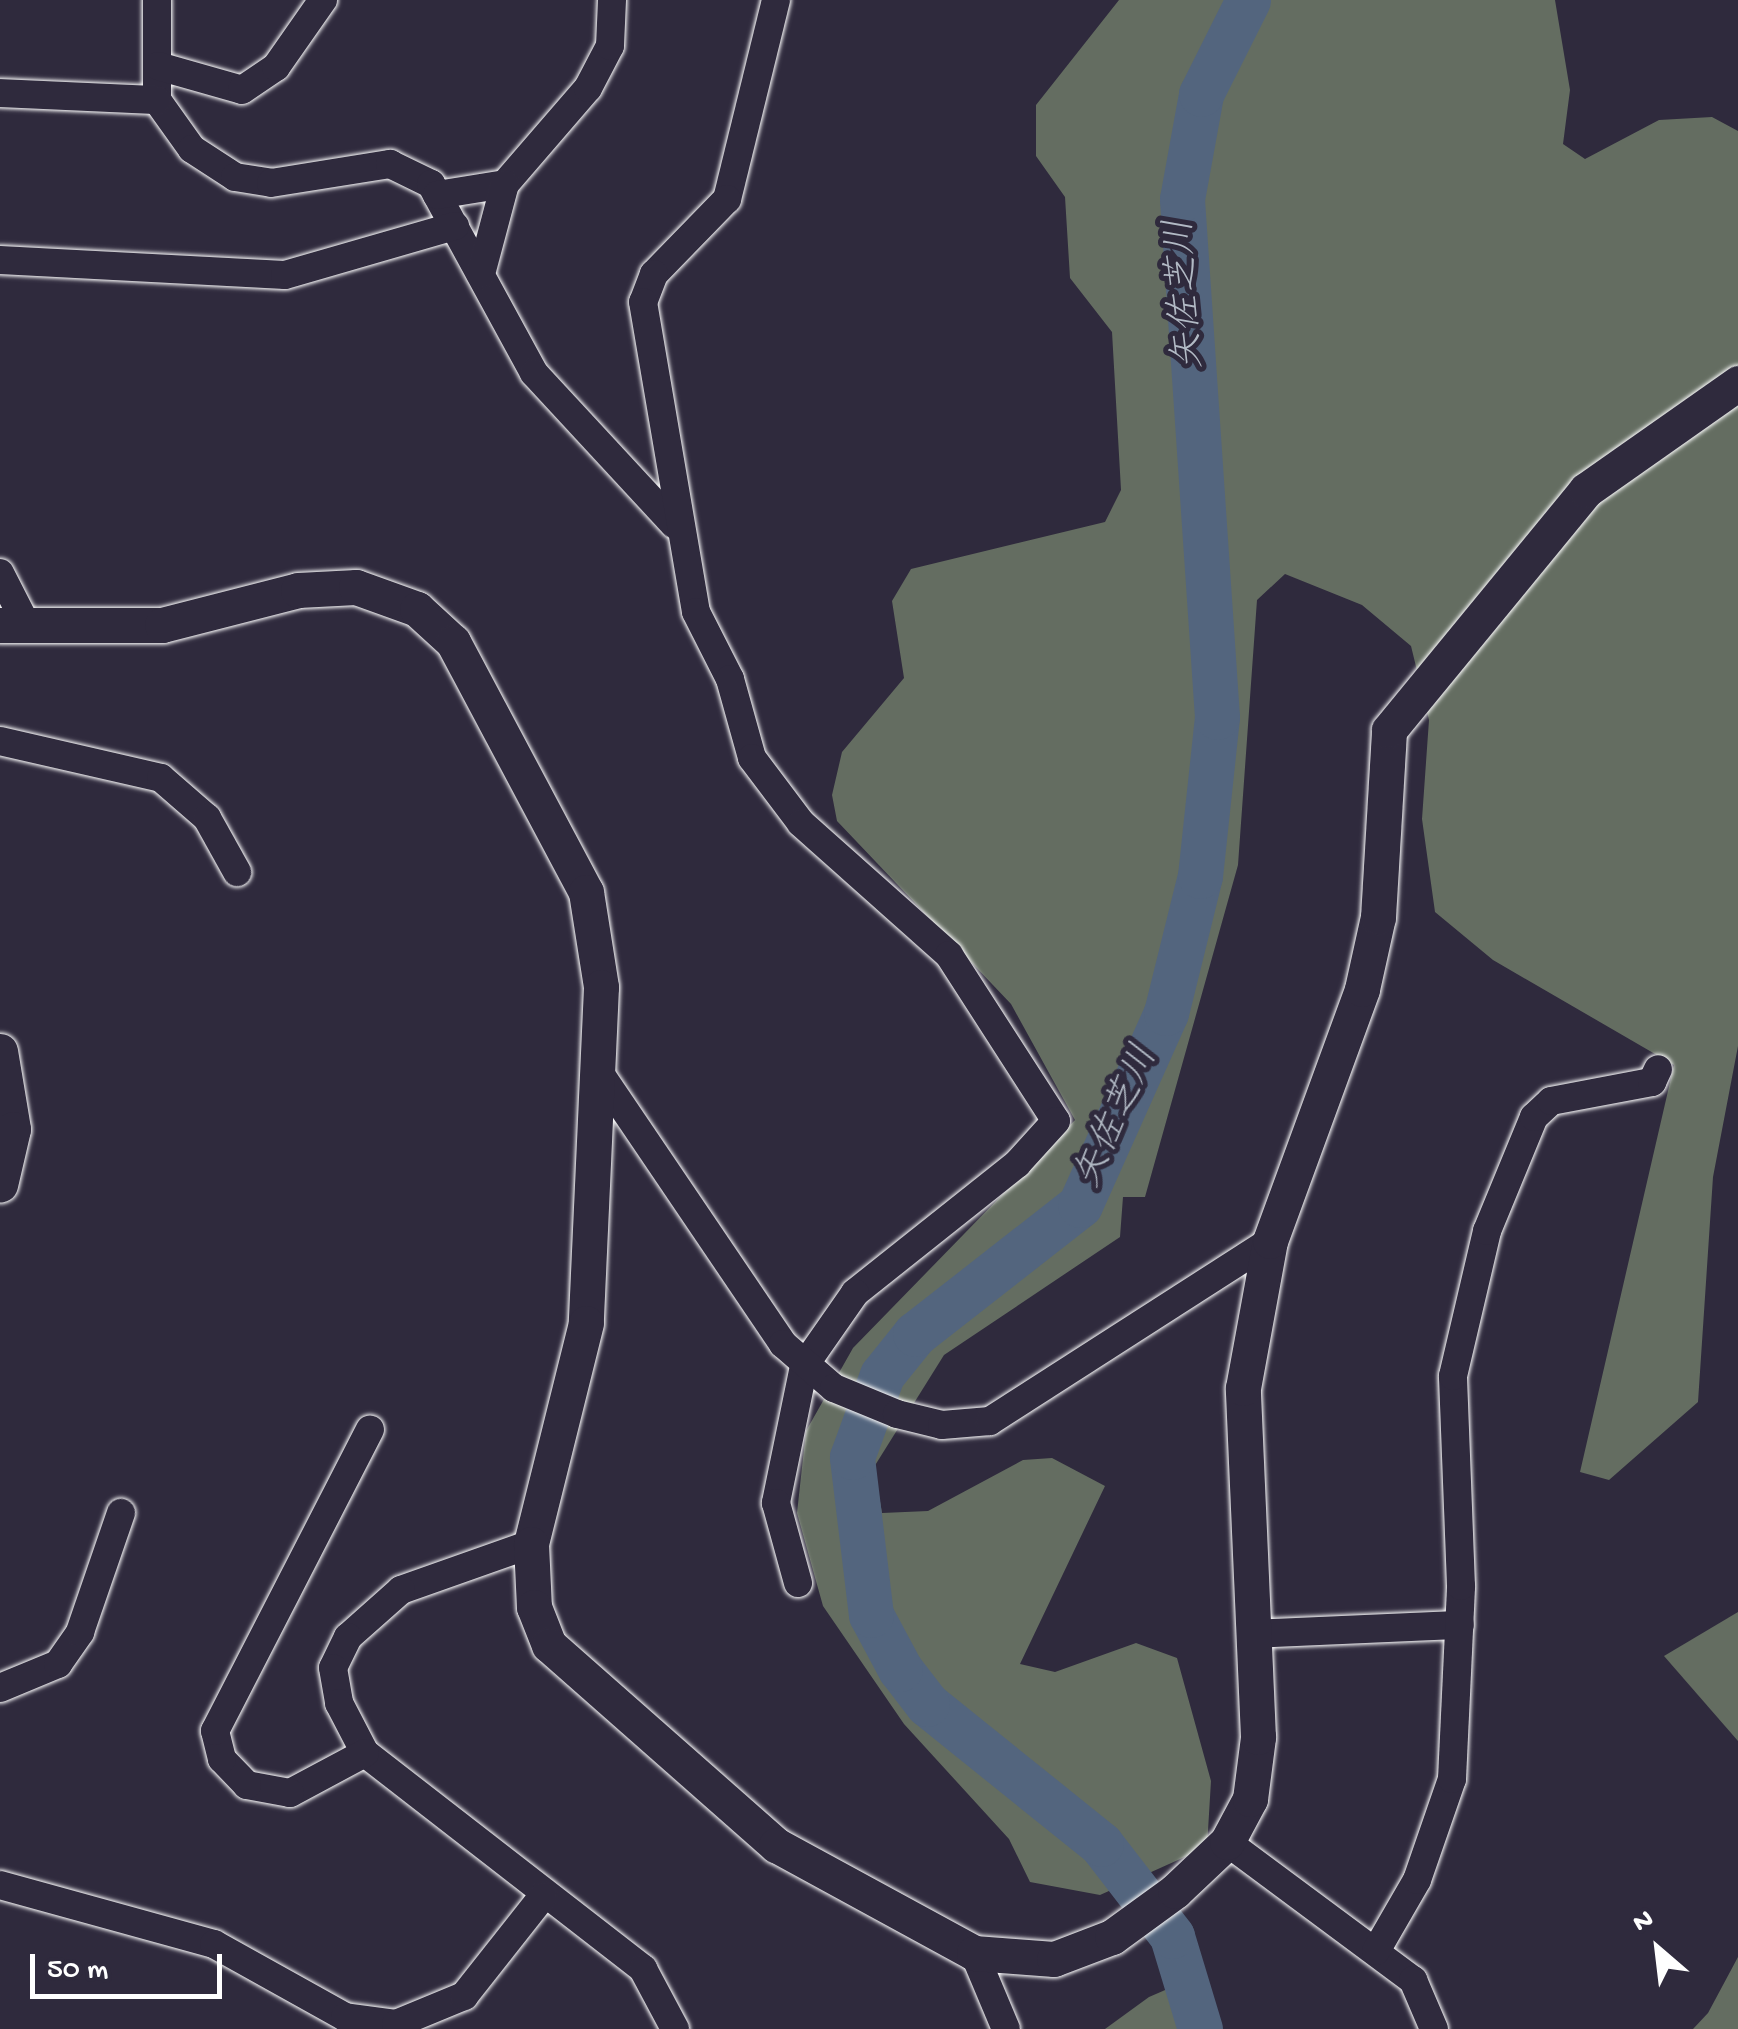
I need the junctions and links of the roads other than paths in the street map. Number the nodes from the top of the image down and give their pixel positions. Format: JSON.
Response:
{"nodes":[{"id":1,"x":157,"y":0,"type":"edge"},
{"id":2,"x":323,"y":0,"type":"edge"},
{"id":3,"x":612,"y":0,"type":"edge"},
{"id":4,"x":776,"y":0,"type":"edge"},
{"id":5,"x":158,"y":66,"type":"junction"},
{"id":6,"x":0,"y":93,"type":"edge"},
{"id":7,"x":157,"y":100,"type":"junction"},
{"id":8,"x":505,"y":184,"type":"junction"},
{"id":9,"x":437,"y":195,"type":"junction"},
{"id":10,"x":455,"y":226,"type":"junction"},
{"id":11,"x":0,"y":260,"type":"edge"},
{"id":12,"x":481,"y":274,"type":"junction"},
{"id":13,"x":1738,"y":383,"type":"edge"},
{"id":14,"x":674,"y":524,"type":"junction"},
{"id":15,"x":0,"y":573,"type":"edge"},
{"id":16,"x":14,"y":626,"type":"edge"},
{"id":17,"x":0,"y":741,"type":"edge"},
{"id":18,"x":236,"y":872,"type":"dead end"},
{"id":19,"x":0,"y":1052,"type":"edge"},
{"id":20,"x":1658,"y":1069,"type":"dead end"},
{"id":21,"x":602,"y":1078,"type":"junction"},
{"id":22,"x":0,"y":1185,"type":"edge"},
{"id":23,"x":1270,"y":1241,"type":"junction"},
{"id":24,"x":804,"y":1366,"type":"junction"},
{"id":25,"x":370,"y":1429,"type":"dead end"},
{"id":26,"x":121,"y":1513,"type":"dead end"},
{"id":27,"x":531,"y":1544,"type":"junction"},
{"id":28,"x":798,"y":1583,"type":"dead end"},
{"id":29,"x":1460,"y":1624,"type":"junction"},
{"id":30,"x":1253,"y":1634,"type":"junction"},
{"id":31,"x":0,"y":1688,"type":"edge"},
{"id":32,"x":365,"y":1753,"type":"junction"},
{"id":33,"x":1227,"y":1842,"type":"junction"},
{"id":34,"x":0,"y":1886,"type":"edge"},
{"id":35,"x":543,"y":1896,"type":"junction"},
{"id":36,"x":1376,"y":1951,"type":"junction"},
{"id":37,"x":974,"y":1953,"type":"junction"},
{"id":38,"x":675,"y":2029,"type":"edge"},
{"id":39,"x":1006,"y":2029,"type":"edge"},
{"id":40,"x":1434,"y":2029,"type":"edge"}],
"edges":[{"from":1,"to":5,"type":"street"},
{"from":2,"to":5,"type":"street"},
{"from":3,"to":8,"type":"street"},
{"from":4,"to":14,"type":"street"},
{"from":5,"to":7,"type":"street"},
{"from":6,"to":7,"type":"street"},
{"from":7,"to":9,"type":"street"},
{"from":8,"to":9,"type":"street"},
{"from":8,"to":12,"type":"street"},
{"from":9,"to":10,"type":"street"},
{"from":10,"to":11,"type":"street"},
{"from":10,"to":12,"type":"street"},
{"from":12,"to":14,"type":"street"},
{"from":13,"to":23,"type":"street"},
{"from":14,"to":24,"type":"street"},
{"from":15,"to":16,"type":"street"},
{"from":16,"to":21,"type":"street"},
{"from":17,"to":18,"type":"street"},
{"from":19,"to":22,"type":"street"},
{"from":20,"to":29,"type":"street"},
{"from":21,"to":24,"type":"street"},
{"from":21,"to":27,"type":"street"},
{"from":23,"to":24,"type":"street"},
{"from":23,"to":30,"type":"street"},
{"from":24,"to":28,"type":"street"},
{"from":25,"to":32,"type":"street"},
{"from":26,"to":31,"type":"street"},
{"from":27,"to":32,"type":"street"},
{"from":27,"to":37,"type":"street"},
{"from":29,"to":30,"type":"street"},
{"from":29,"to":36,"type":"street"},
{"from":30,"to":33,"type":"street"},
{"from":32,"to":35,"type":"street"},
{"from":33,"to":36,"type":"street"},
{"from":33,"to":37,"type":"street"},
{"from":34,"to":35,"type":"street"},
{"from":35,"to":38,"type":"street"},
{"from":36,"to":40,"type":"street"},
{"from":37,"to":39,"type":"street"}]}
